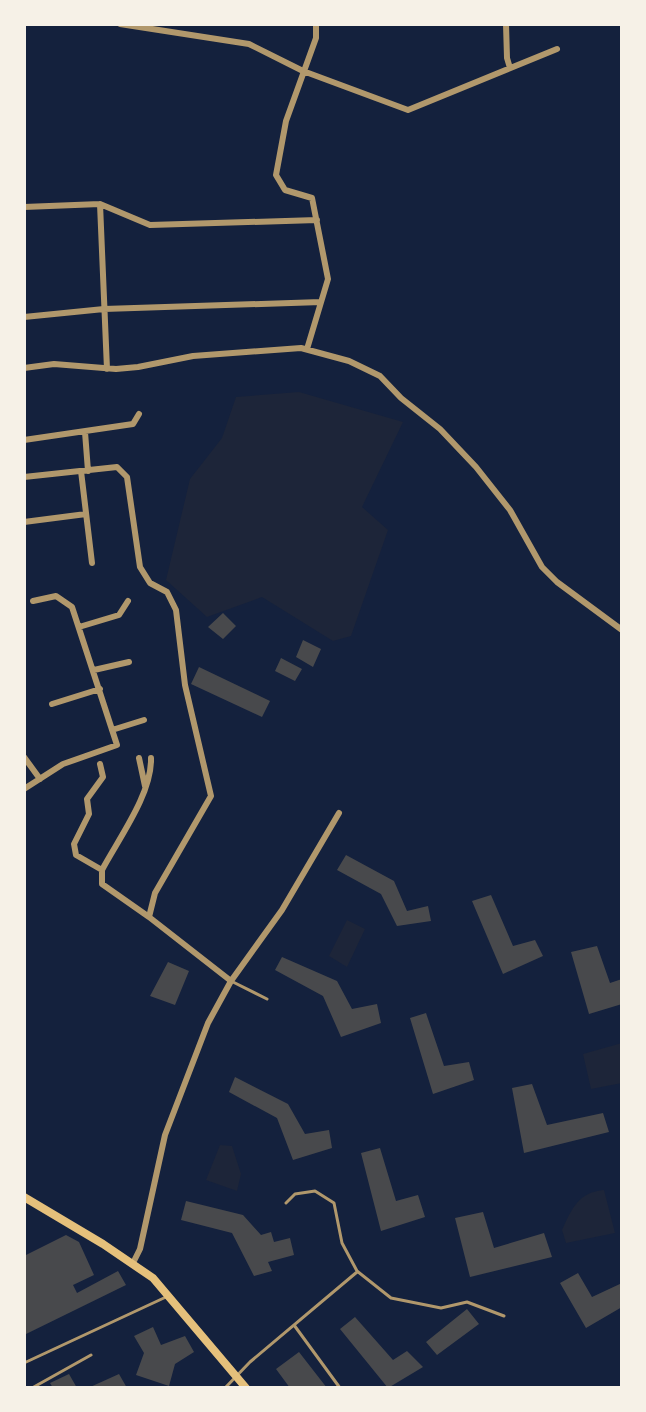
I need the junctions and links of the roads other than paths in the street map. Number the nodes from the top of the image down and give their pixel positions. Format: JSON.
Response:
{"nodes":[{"id":1,"x":120,"y":24,"type":"edge"},
{"id":2,"x":316,"y":24,"type":"edge"},
{"id":3,"x":506,"y":24,"type":"edge"},
{"id":4,"x":557,"y":49,"type":"dead end"},
{"id":5,"x":510,"y":68,"type":"junction"},
{"id":6,"x":303,"y":71,"type":"junction"},
{"id":7,"x":100,"y":204,"type":"junction"},
{"id":8,"x":24,"y":207,"type":"edge"},
{"id":9,"x":317,"y":220,"type":"junction"},
{"id":10,"x":321,"y":302,"type":"junction"},
{"id":11,"x":104,"y":309,"type":"junction"},
{"id":12,"x":24,"y":317,"type":"edge"},
{"id":13,"x":307,"y":349,"type":"junction"},
{"id":14,"x":24,"y":368,"type":"edge"},
{"id":15,"x":107,"y":369,"type":"junction"},
{"id":16,"x":139,"y":414,"type":"dead end"},
{"id":17,"x":85,"y":432,"type":"junction"},
{"id":18,"x":24,"y":440,"type":"edge"},
{"id":19,"x":85,"y":471,"type":"junction"},
{"id":20,"x":24,"y":477,"type":"edge"},
{"id":21,"x":86,"y":514,"type":"junction"},
{"id":22,"x":24,"y":522,"type":"edge"},
{"id":23,"x":92,"y":563,"type":"dead end"},
{"id":24,"x":33,"y":601,"type":"dead end"},
{"id":25,"x":128,"y":601,"type":"dead end"},
{"id":26,"x":79,"y":627,"type":"junction"},
{"id":27,"x":622,"y":630,"type":"edge"},
{"id":28,"x":129,"y":662,"type":"dead end"},
{"id":29,"x":94,"y":670,"type":"junction"},
{"id":30,"x":100,"y":689,"type":"junction"},
{"id":31,"x":52,"y":704,"type":"dead end"},
{"id":32,"x":144,"y":720,"type":"dead end"},
{"id":33,"x":112,"y":730,"type":"junction"},
{"id":34,"x":24,"y":757,"type":"edge"},
{"id":35,"x":139,"y":758,"type":"dead end"},
{"id":36,"x":151,"y":758,"type":"dead end"},
{"id":37,"x":100,"y":764,"type":"dead end"},
{"id":38,"x":40,"y":779,"type":"junction"},
{"id":39,"x":24,"y":789,"type":"edge"},
{"id":40,"x":146,"y":789,"type":"junction"},
{"id":41,"x":339,"y":813,"type":"dead end"},
{"id":42,"x":102,"y":870,"type":"junction"},
{"id":43,"x":149,"y":917,"type":"junction"},
{"id":44,"x":231,"y":981,"type":"junction"},
{"id":45,"x":267,"y":999,"type":"dead end"},
{"id":46,"x":24,"y":1197,"type":"edge"},
{"id":47,"x":286,"y":1203,"type":"dead end"},
{"id":48,"x":133,"y":1263,"type":"junction"},
{"id":49,"x":357,"y":1271,"type":"junction"},
{"id":50,"x":170,"y":1295,"type":"junction"},
{"id":51,"x":504,"y":1316,"type":"dead end"},
{"id":52,"x":294,"y":1325,"type":"junction"},
{"id":53,"x":91,"y":1355,"type":"dead end"},
{"id":54,"x":24,"y":1363,"type":"edge"},
{"id":55,"x":237,"y":1376,"type":"junction"},
{"id":56,"x":32,"y":1388,"type":"edge"},
{"id":57,"x":225,"y":1388,"type":"edge"},
{"id":58,"x":246,"y":1388,"type":"edge"},
{"id":59,"x":340,"y":1388,"type":"edge"}],
"edges":[{"from":1,"to":6,"type":"street"},
{"from":2,"to":6,"type":"street"},
{"from":3,"to":5,"type":"street"},
{"from":4,"to":5,"type":"street"},
{"from":5,"to":6,"type":"street"},
{"from":6,"to":9,"type":"street"},
{"from":7,"to":8,"type":"street"},
{"from":7,"to":9,"type":"street"},
{"from":7,"to":11,"type":"street"},
{"from":9,"to":10,"type":"street"},
{"from":10,"to":11,"type":"street"},
{"from":10,"to":13,"type":"street"},
{"from":11,"to":12,"type":"street"},
{"from":11,"to":15,"type":"street"},
{"from":13,"to":15,"type":"street"},
{"from":13,"to":27,"type":"street"},
{"from":14,"to":15,"type":"street"},
{"from":16,"to":17,"type":"street"},
{"from":17,"to":18,"type":"street"},
{"from":17,"to":19,"type":"street"},
{"from":19,"to":20,"type":"street"},
{"from":19,"to":21,"type":"street"},
{"from":19,"to":43,"type":"street"},
{"from":21,"to":22,"type":"street"},
{"from":21,"to":23,"type":"street"},
{"from":24,"to":26,"type":"street"},
{"from":25,"to":26,"type":"street"},
{"from":26,"to":29,"type":"street"},
{"from":28,"to":29,"type":"street"},
{"from":29,"to":30,"type":"street"},
{"from":30,"to":31,"type":"street"},
{"from":30,"to":33,"type":"street"},
{"from":32,"to":33,"type":"street"},
{"from":33,"to":38,"type":"street"},
{"from":34,"to":38,"type":"street"},
{"from":35,"to":40,"type":"street"},
{"from":36,"to":40,"type":"street"},
{"from":37,"to":42,"type":"street"},
{"from":38,"to":39,"type":"street"},
{"from":40,"to":42,"type":"street"},
{"from":41,"to":44,"type":"street"},
{"from":42,"to":43,"type":"street"},
{"from":43,"to":44,"type":"street"},
{"from":44,"to":45,"type":"lane"},
{"from":44,"to":48,"type":"street"},
{"from":46,"to":48,"type":"main road"},
{"from":47,"to":49,"type":"lane"},
{"from":48,"to":50,"type":"main road"},
{"from":49,"to":51,"type":"lane"},
{"from":49,"to":52,"type":"lane"},
{"from":50,"to":54,"type":"lane"},
{"from":50,"to":55,"type":"main road"},
{"from":52,"to":55,"type":"lane"},
{"from":52,"to":59,"type":"lane"},
{"from":53,"to":56,"type":"lane"},
{"from":55,"to":57,"type":"lane"},
{"from":55,"to":58,"type":"main road"}]}
